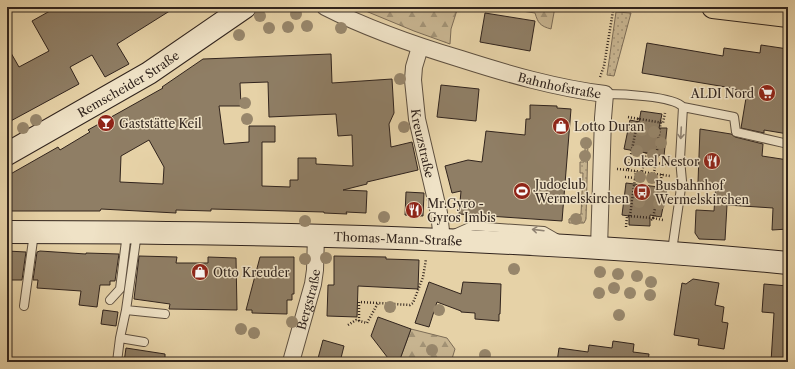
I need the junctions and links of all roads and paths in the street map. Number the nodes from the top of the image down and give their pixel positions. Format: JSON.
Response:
{"nodes":[{"id":1,"x":245,"y":7,"type":"edge"},
{"id":2,"x":325,"y":7,"type":"edge"},
{"id":3,"x":713,"y":7,"type":"edge"},
{"id":4,"x":613,"y":11,"type":"dead end"},
{"id":5,"x":788,"y":16,"type":"edge"},
{"id":6,"x":420,"y":47,"type":"junction"},
{"id":7,"x":579,"y":90,"type":"junction"},
{"id":8,"x":605,"y":94,"type":"junction"},
{"id":9,"x":683,"y":107,"type":"junction"},
{"id":10,"x":664,"y":112,"type":"dead end"},
{"id":11,"x":628,"y":117,"type":"dead end"},
{"id":12,"x":638,"y":119,"type":"junction"},
{"id":13,"x":661,"y":121,"type":"junction"},
{"id":14,"x":662,"y":127,"type":"dead end"},
{"id":15,"x":788,"y":144,"type":"edge"},
{"id":16,"x":646,"y":152,"type":"dead end"},
{"id":17,"x":7,"y":154,"type":"edge"},
{"id":18,"x":657,"y":162,"type":"junction"},
{"id":19,"x":666,"y":164,"type":"dead end"},
{"id":20,"x":618,"y":169,"type":"dead end"},
{"id":21,"x":628,"y":170,"type":"junction"},
{"id":22,"x":636,"y":171,"type":"junction"},
{"id":23,"x":642,"y":172,"type":"junction"},
{"id":24,"x":654,"y":174,"type":"junction"},
{"id":25,"x":662,"y":174,"type":"junction"},
{"id":26,"x":672,"y":176,"type":"dead end"},
{"id":27,"x":625,"y":177,"type":"dead end"},
{"id":28,"x":633,"y":179,"type":"junction"},
{"id":29,"x":663,"y":179,"type":"dead end"},
{"id":30,"x":628,"y":217,"type":"junction"},
{"id":31,"x":653,"y":218,"type":"junction"},
{"id":32,"x":662,"y":220,"type":"dead end"},
{"id":33,"x":626,"y":226,"type":"dead end"},
{"id":34,"x":7,"y":232,"type":"edge"},
{"id":35,"x":34,"y":232,"type":"junction"},
{"id":36,"x":132,"y":232,"type":"junction"},
{"id":37,"x":316,"y":236,"type":"junction"},
{"id":38,"x":436,"y":240,"type":"junction"},
{"id":39,"x":585,"y":251,"type":"junction"},
{"id":40,"x":659,"y":255,"type":"junction"},
{"id":41,"x":788,"y":263,"type":"edge"},
{"id":42,"x":110,"y":300,"type":"dead end"},
{"id":43,"x":378,"y":303,"type":"junction"},
{"id":44,"x":24,"y":306,"type":"dead end"},
{"id":45,"x":126,"y":310,"type":"junction"},
{"id":46,"x":165,"y":314,"type":"dead end"},
{"id":47,"x":358,"y":321,"type":"junction"},
{"id":48,"x":348,"y":325,"type":"dead end"},
{"id":49,"x":120,"y":338,"type":"junction"},
{"id":50,"x":144,"y":342,"type":"dead end"},
{"id":51,"x":292,"y":359,"type":"edge"},
{"id":52,"x":117,"y":362,"type":"edge"}],
"edges":[{"from":1,"to":17,"type":"street","name":"Remscheider Straße"},
{"from":2,"to":6,"type":"street","name":"Bahnhofstraße"},
{"from":3,"to":5,"type":"main road"},
{"from":4,"to":7,"type":"path"},
{"from":6,"to":7,"type":"street","name":"Bahnhofstraße"},
{"from":6,"to":38,"type":"street","name":"Kreuzstraße"},
{"from":7,"to":8,"type":"street","name":"Bahnhofstraße"},
{"from":8,"to":9,"type":"lane","name":"Bahnhofstraße"},
{"from":8,"to":39,"type":"street"},
{"from":9,"to":15,"type":"lane","name":"Bahnhofstraße"},
{"from":9,"to":40,"type":"lane","one_way":true},
{"from":10,"to":13,"type":"path"},
{"from":11,"to":12,"type":"path"},
{"from":12,"to":13,"type":"path"},
{"from":12,"to":21,"type":"path"},
{"from":13,"to":14,"type":"path"},
{"from":13,"to":18,"type":"path"},
{"from":16,"to":23,"type":"path"},
{"from":18,"to":19,"type":"path"},
{"from":18,"to":24,"type":"path"},
{"from":20,"to":21,"type":"path"},
{"from":21,"to":22,"type":"path"},
{"from":22,"to":23,"type":"path"},
{"from":22,"to":28,"type":"path"},
{"from":23,"to":24,"type":"path"},
{"from":24,"to":25,"type":"path"},
{"from":25,"to":26,"type":"path"},
{"from":25,"to":29,"type":"path"},
{"from":25,"to":31,"type":"path"},
{"from":27,"to":28,"type":"path"},
{"from":28,"to":30,"type":"path"},
{"from":30,"to":31,"type":"path"},
{"from":30,"to":33,"type":"path"},
{"from":31,"to":32,"type":"path"},
{"from":34,"to":35,"type":"street","name":"Thomas-Mann-Straße"},
{"from":35,"to":36,"type":"street","name":"Thomas-Mann-Straße"},
{"from":35,"to":44,"type":"lane"},
{"from":36,"to":37,"type":"street","name":"Thomas-Mann-Straße"},
{"from":36,"to":42,"type":"lane"},
{"from":36,"to":45,"type":"lane"},
{"from":37,"to":38,"type":"street","name":"Thomas-Mann-Straße"},
{"from":37,"to":51,"type":"street","name":"Bergstraße"},
{"from":38,"to":39,"type":"street","name":"Thomas-Mann-Straße"},
{"from":38,"to":43,"type":"path"},
{"from":39,"to":40,"type":"street","name":"Thomas-Mann-Straße"},
{"from":40,"to":41,"type":"street","name":"Thomas-Mann-Straße"},
{"from":43,"to":47,"type":"path"},
{"from":43,"to":47,"type":"path"},
{"from":45,"to":46,"type":"lane"},
{"from":45,"to":49,"type":"lane"},
{"from":47,"to":48,"type":"path"},
{"from":49,"to":50,"type":"lane"},
{"from":49,"to":52,"type":"lane"}]}
